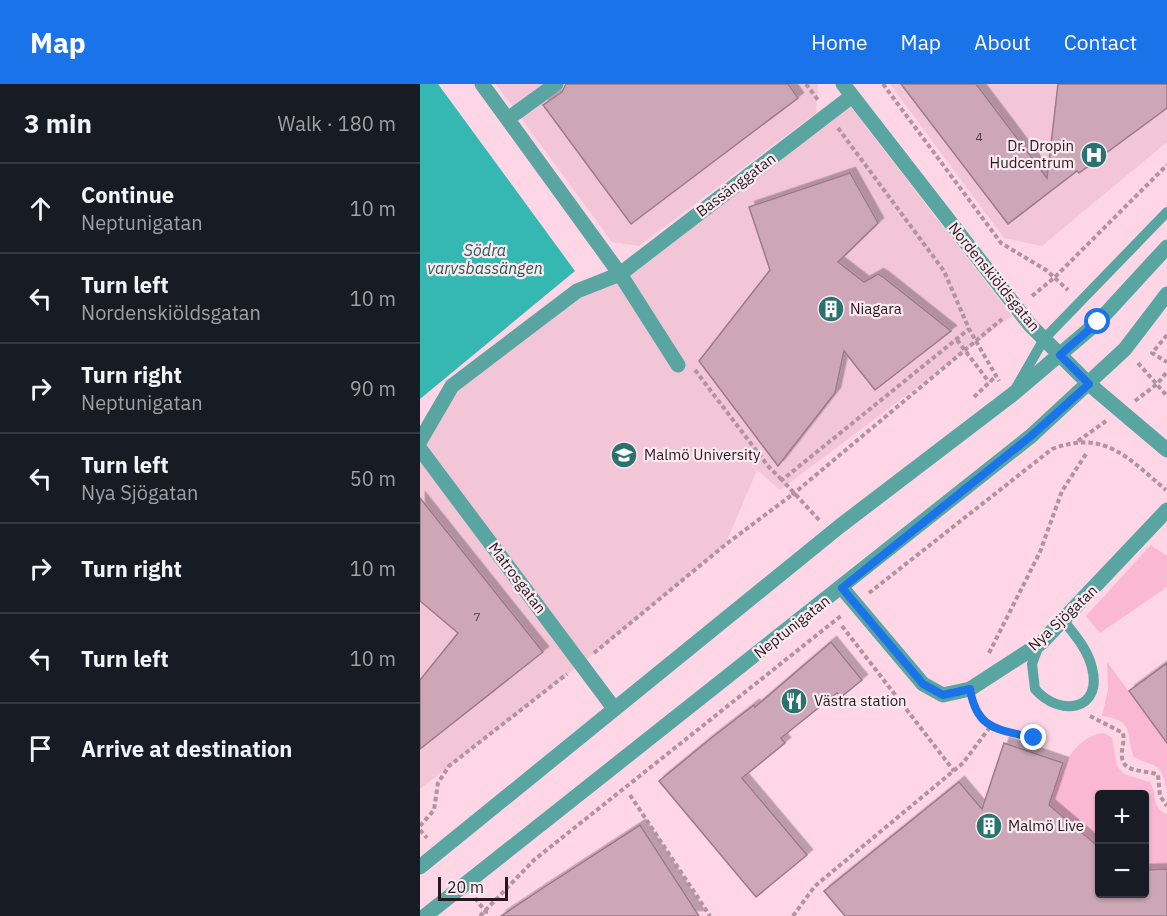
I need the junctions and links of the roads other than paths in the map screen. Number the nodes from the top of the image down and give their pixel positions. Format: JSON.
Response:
{"nodes":[{"id":1,"x":482,"y":84,"type":"edge"},
{"id":2,"x":556,"y":84,"type":"edge"},
{"id":3,"x":847,"y":90,"type":"edge"},
{"id":4,"x":509,"y":118,"type":"junction"},
{"id":5,"x":1167,"y":212,"type":"edge"},
{"id":6,"x":1167,"y":247,"type":"edge"},
{"id":7,"x":620,"y":274,"type":"junction"},
{"id":8,"x":1167,"y":294,"type":"edge"},
{"id":9,"x":1044,"y":339,"type":"junction"},
{"id":10,"x":1060,"y":355,"type":"junction"},
{"id":11,"x":678,"y":364,"type":"road end"},
{"id":12,"x":1089,"y":384,"type":"junction"},
{"id":13,"x":1013,"y":394,"type":"junction"},
{"id":14,"x":420,"y":441,"type":"edge"},
{"id":15,"x":420,"y":449,"type":"edge"},
{"id":16,"x":1167,"y":450,"type":"edge"},
{"id":17,"x":1167,"y":510,"type":"edge"},
{"id":18,"x":842,"y":588,"type":"junction"},
{"id":19,"x":1064,"y":621,"type":"junction"},
{"id":20,"x":1041,"y":643,"type":"junction"},
{"id":21,"x":613,"y":707,"type":"junction"},
{"id":22,"x":420,"y":867,"type":"edge"},
{"id":23,"x":426,"y":912,"type":"edge"}],
"edges":[{"from":1,"to":4,"type":"street"},
{"from":2,"to":4,"type":"street"},
{"from":3,"to":7,"type":"street","name":"Bassänggatan"},
{"from":3,"to":9,"type":"street","name":"Nordenskiöldsgatan"},
{"from":4,"to":7,"type":"street"},
{"from":5,"to":9,"type":"lane"},
{"from":6,"to":10,"type":"street"},
{"from":7,"to":11,"type":"street"},
{"from":7,"to":14,"type":"street","name":"Bassänggatan"},
{"from":8,"to":12,"type":"street","name":"Neptunigatan"},
{"from":9,"to":10,"type":"street","name":"Nordenskiöldsgatan"},
{"from":9,"to":13,"type":"lane"},
{"from":10,"to":12,"type":"street","name":"Nordenskiöldsgatan"},
{"from":10,"to":13,"type":"street"},
{"from":12,"to":16,"type":"street","name":"Nordenskiöldsgatan"},
{"from":12,"to":18,"type":"street","name":"Neptunigatan"},
{"from":13,"to":21,"type":"street"},
{"from":15,"to":21,"type":"street","name":"Matrosgatan"},
{"from":17,"to":19,"type":"street","name":"Nya Sjögatan"},
{"from":18,"to":20,"type":"street","name":"Nya Sjögatan"},
{"from":18,"to":23,"type":"street","name":"Neptunigatan"},
{"from":19,"to":20,"type":"street","name":"Nya Sjögatan"},
{"from":19,"to":20,"type":"lane"},
{"from":21,"to":22,"type":"street"}]}
